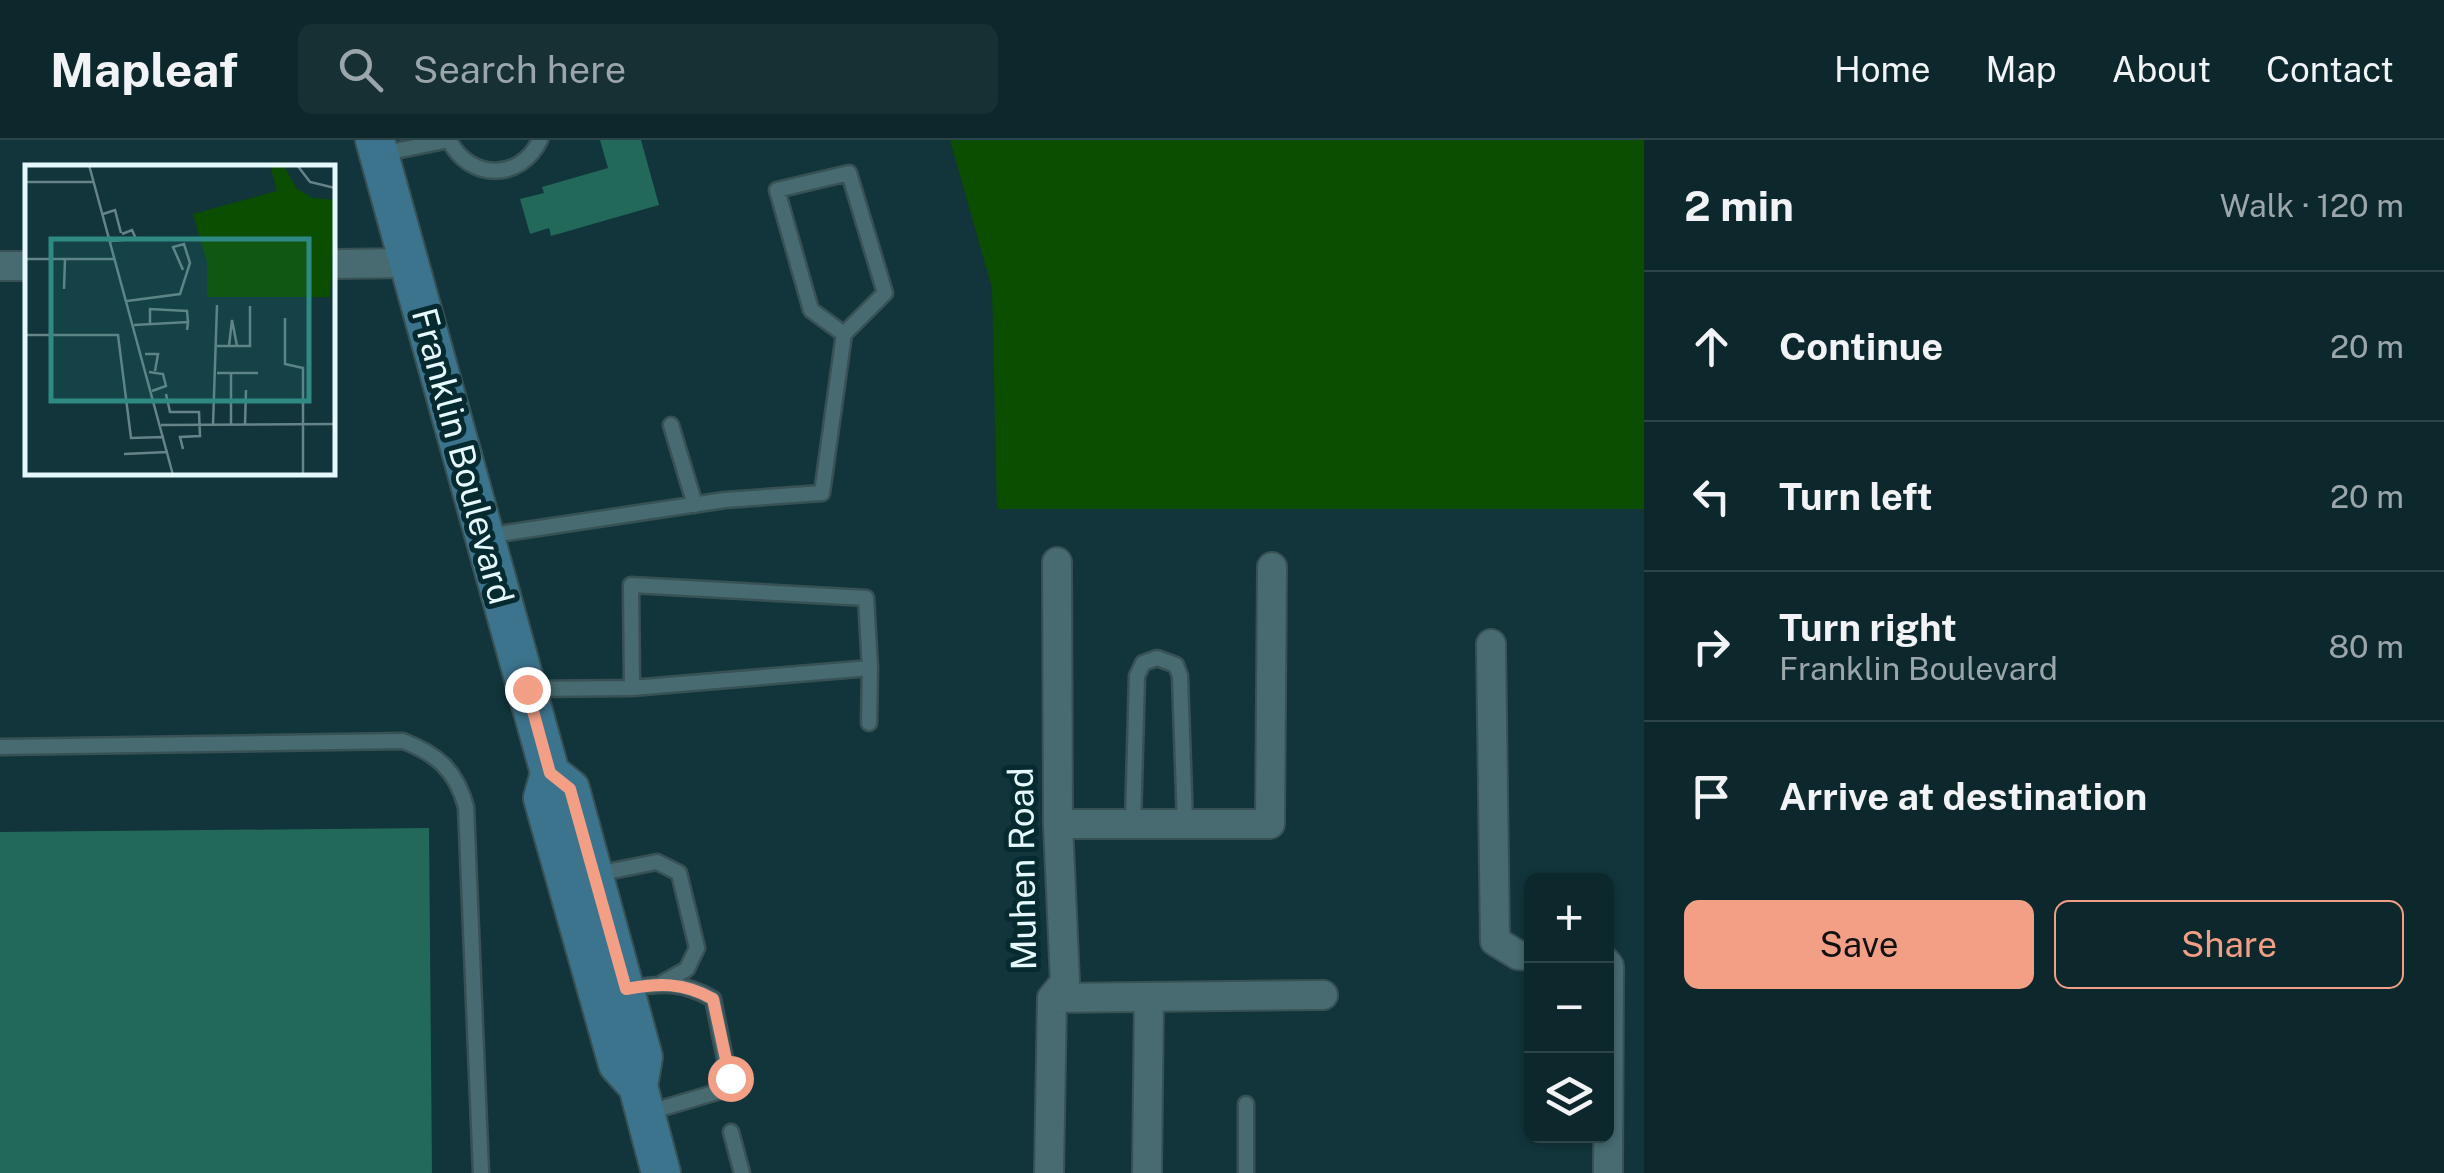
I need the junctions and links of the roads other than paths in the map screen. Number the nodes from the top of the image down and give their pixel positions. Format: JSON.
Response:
{"nodes":[{"id":1,"x":449,"y":140,"type":"edge"},
{"id":2,"x":540,"y":140,"type":"edge"},
{"id":3,"x":377,"y":147,"type":"edge"},
{"id":4,"x":335,"y":264,"type":"edge"},
{"id":5,"x":410,"y":264,"type":"junction"},
{"id":6,"x":844,"y":334,"type":"junction"},
{"id":7,"x":671,"y":425,"type":"dead end"},
{"id":8,"x":694,"y":505,"type":"junction"},
{"id":9,"x":485,"y":536,"type":"junction"},
{"id":10,"x":1057,"y":562,"type":"dead end"},
{"id":11,"x":1272,"y":566,"type":"dead end"},
{"id":12,"x":1491,"y":644,"type":"dead end"},
{"id":13,"x":870,"y":668,"type":"junction"},
{"id":14,"x":632,"y":688,"type":"junction"},
{"id":15,"x":527,"y":689,"type":"junction"},
{"id":16,"x":869,"y":723,"type":"dead end"},
{"id":17,"x":0,"y":746,"type":"edge"},
{"id":18,"x":550,"y":773,"type":"junction"},
{"id":19,"x":1058,"y":824,"type":"junction"},
{"id":20,"x":1134,"y":824,"type":"junction"},
{"id":21,"x":1184,"y":824,"type":"junction"},
{"id":22,"x":595,"y":874,"type":"junction"},
{"id":23,"x":1524,"y":955,"type":"edge"},
{"id":24,"x":644,"y":986,"type":"junction"},
{"id":25,"x":1323,"y":995,"type":"dead end"},
{"id":26,"x":1052,"y":998,"type":"junction"},
{"id":27,"x":1149,"y":998,"type":"junction"},
{"id":28,"x":1608,"y":1053,"type":"edge"},
{"id":29,"x":641,"y":1100,"type":"junction"},
{"id":30,"x":1246,"y":1104,"type":"dead end"},
{"id":31,"x":731,"y":1132,"type":"dead end"},
{"id":32,"x":482,"y":1173,"type":"edge"},
{"id":33,"x":662,"y":1173,"type":"edge"},
{"id":34,"x":742,"y":1173,"type":"edge"},
{"id":35,"x":1050,"y":1173,"type":"edge"},
{"id":36,"x":1148,"y":1173,"type":"edge"},
{"id":37,"x":1246,"y":1173,"type":"edge"},
{"id":38,"x":1608,"y":1173,"type":"edge"}],
"edges":[{"from":1,"to":2,"type":"lane"},
{"from":1,"to":3,"type":"lane"},
{"from":3,"to":5,"type":"main road","name":"Franklin Boulevard"},
{"from":4,"to":5,"type":"street"},
{"from":5,"to":9,"type":"main road","name":"Franklin Boulevard"},
{"from":6,"to":6,"type":"lane"},
{"from":6,"to":8,"type":"lane"},
{"from":7,"to":8,"type":"lane"},
{"from":8,"to":9,"type":"lane"},
{"from":9,"to":15,"type":"main road","name":"Franklin Boulevard"},
{"from":10,"to":19,"type":"street","name":"Muhen Road"},
{"from":11,"to":21,"type":"street"},
{"from":12,"to":23,"type":"street"},
{"from":13,"to":14,"type":"lane"},
{"from":13,"to":14,"type":"lane"},
{"from":13,"to":16,"type":"lane"},
{"from":14,"to":15,"type":"lane"},
{"from":15,"to":18,"type":"main road","name":"Franklin Boulevard"},
{"from":17,"to":32,"type":"lane"},
{"from":18,"to":22,"type":"main road","name":"Franklin Boulevard"},
{"from":18,"to":29,"type":"main road","name":"Franklin Boulevard"},
{"from":19,"to":20,"type":"street"},
{"from":19,"to":26,"type":"street","name":"Muhen Road"},
{"from":20,"to":21,"type":"street"},
{"from":20,"to":21,"type":"lane"},
{"from":22,"to":24,"type":"main road","name":"Franklin Boulevard"},
{"from":22,"to":24,"type":"lane"},
{"from":24,"to":29,"type":"main road","name":"Franklin Boulevard"},
{"from":24,"to":29,"type":"lane"},
{"from":25,"to":27,"type":"street"},
{"from":26,"to":27,"type":"street"},
{"from":26,"to":35,"type":"street","name":"Muhen Road"},
{"from":27,"to":36,"type":"street"},
{"from":28,"to":38,"type":"street"},
{"from":29,"to":33,"type":"main road","name":"Franklin Boulevard"},
{"from":30,"to":37,"type":"lane"},
{"from":31,"to":34,"type":"lane"}]}
